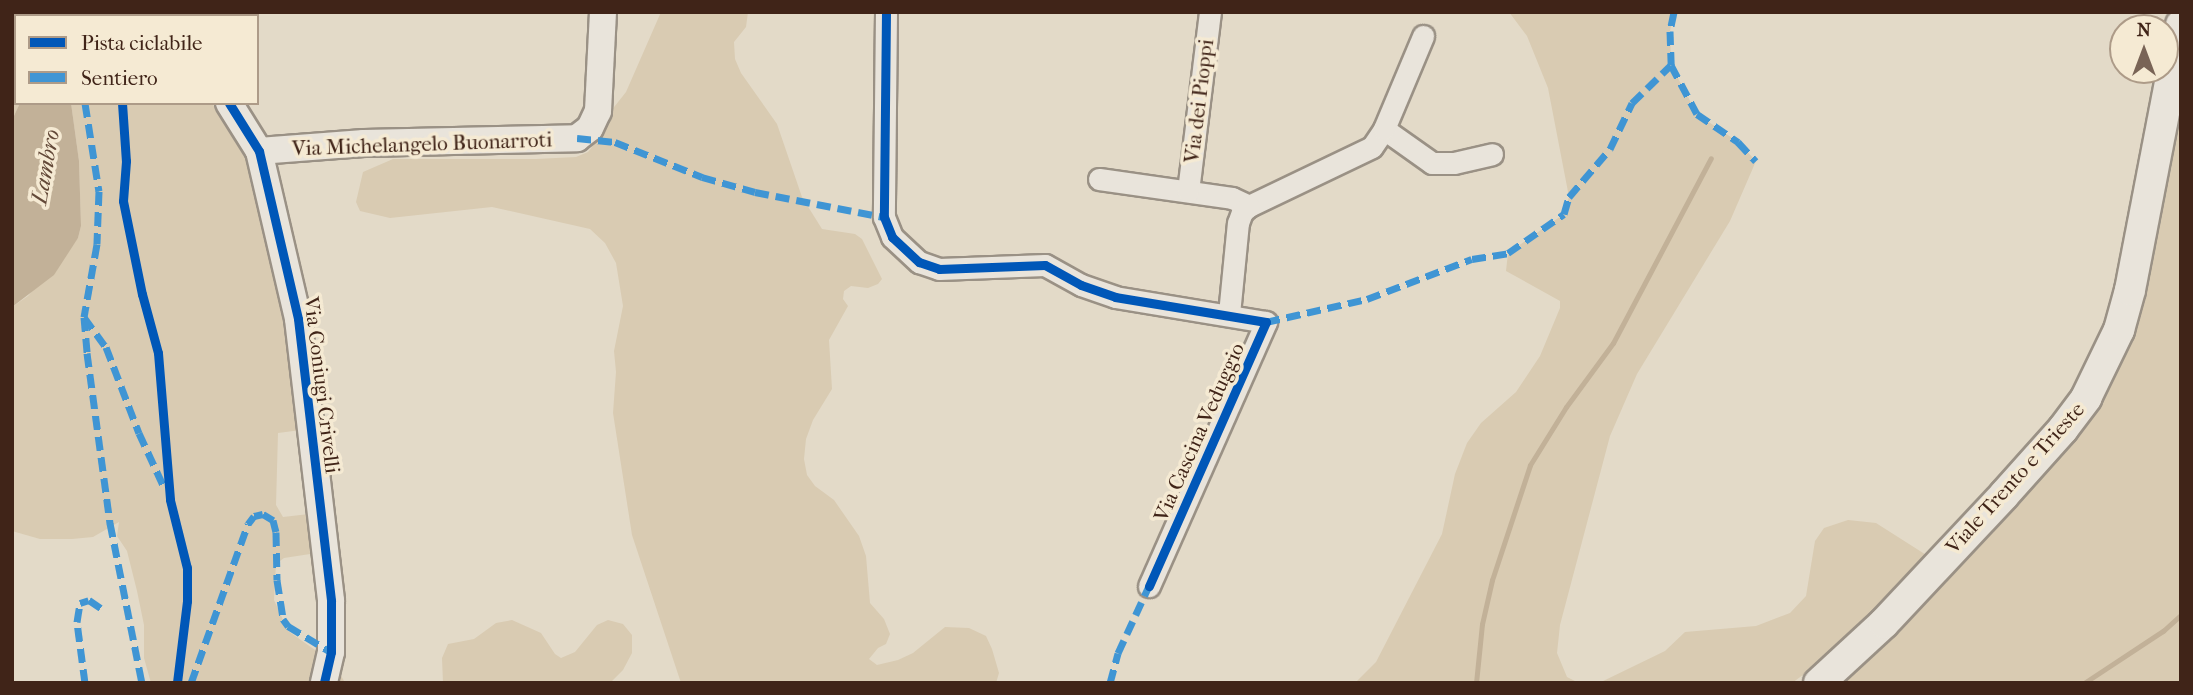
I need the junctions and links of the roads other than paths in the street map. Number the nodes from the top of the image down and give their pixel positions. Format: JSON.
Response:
{"nodes":[{"id":1,"x":603,"y":12,"type":"edge"},
{"id":2,"x":886,"y":12,"type":"edge"},
{"id":3,"x":1210,"y":12,"type":"edge"},
{"id":4,"x":2181,"y":25,"type":"edge"},
{"id":5,"x":1423,"y":36,"type":"dead end"},
{"id":6,"x":230,"y":105,"type":"edge"},
{"id":7,"x":1384,"y":129,"type":"junction"},
{"id":8,"x":259,"y":151,"type":"junction"},
{"id":9,"x":1492,"y":154,"type":"dead end"},
{"id":10,"x":1098,"y":179,"type":"dead end"},
{"id":11,"x":1188,"y":191,"type":"junction"},
{"id":12,"x":1249,"y":206,"type":"junction"},
{"id":13,"x":1229,"y":314,"type":"junction"},
{"id":14,"x":1149,"y":586,"type":"dead end"},
{"id":15,"x":324,"y":683,"type":"edge"},
{"id":16,"x":1819,"y":683,"type":"edge"}],
"edges":[{"from":1,"to":8,"type":"street","name":"Via Michelangelo Buonarroti"},
{"from":2,"to":13,"type":"street","name":"Via Cascina Veduggio"},
{"from":3,"to":11,"type":"street","name":"Via dei Pioppi"},
{"from":4,"to":16,"type":"main road","name":"Viale Trento e Trieste"},
{"from":5,"to":7,"type":"street"},
{"from":6,"to":8,"type":"street","name":"Via Coniugi Crivelli"},
{"from":7,"to":9,"type":"street"},
{"from":7,"to":12,"type":"street"},
{"from":8,"to":15,"type":"street","name":"Via Coniugi Crivelli"},
{"from":10,"to":11,"type":"street","name":"Via dei Pioppi"},
{"from":11,"to":12,"type":"street","name":"Via dei Pioppi"},
{"from":12,"to":13,"type":"street"},
{"from":13,"to":14,"type":"street","name":"Via Cascina Veduggio"}]}
